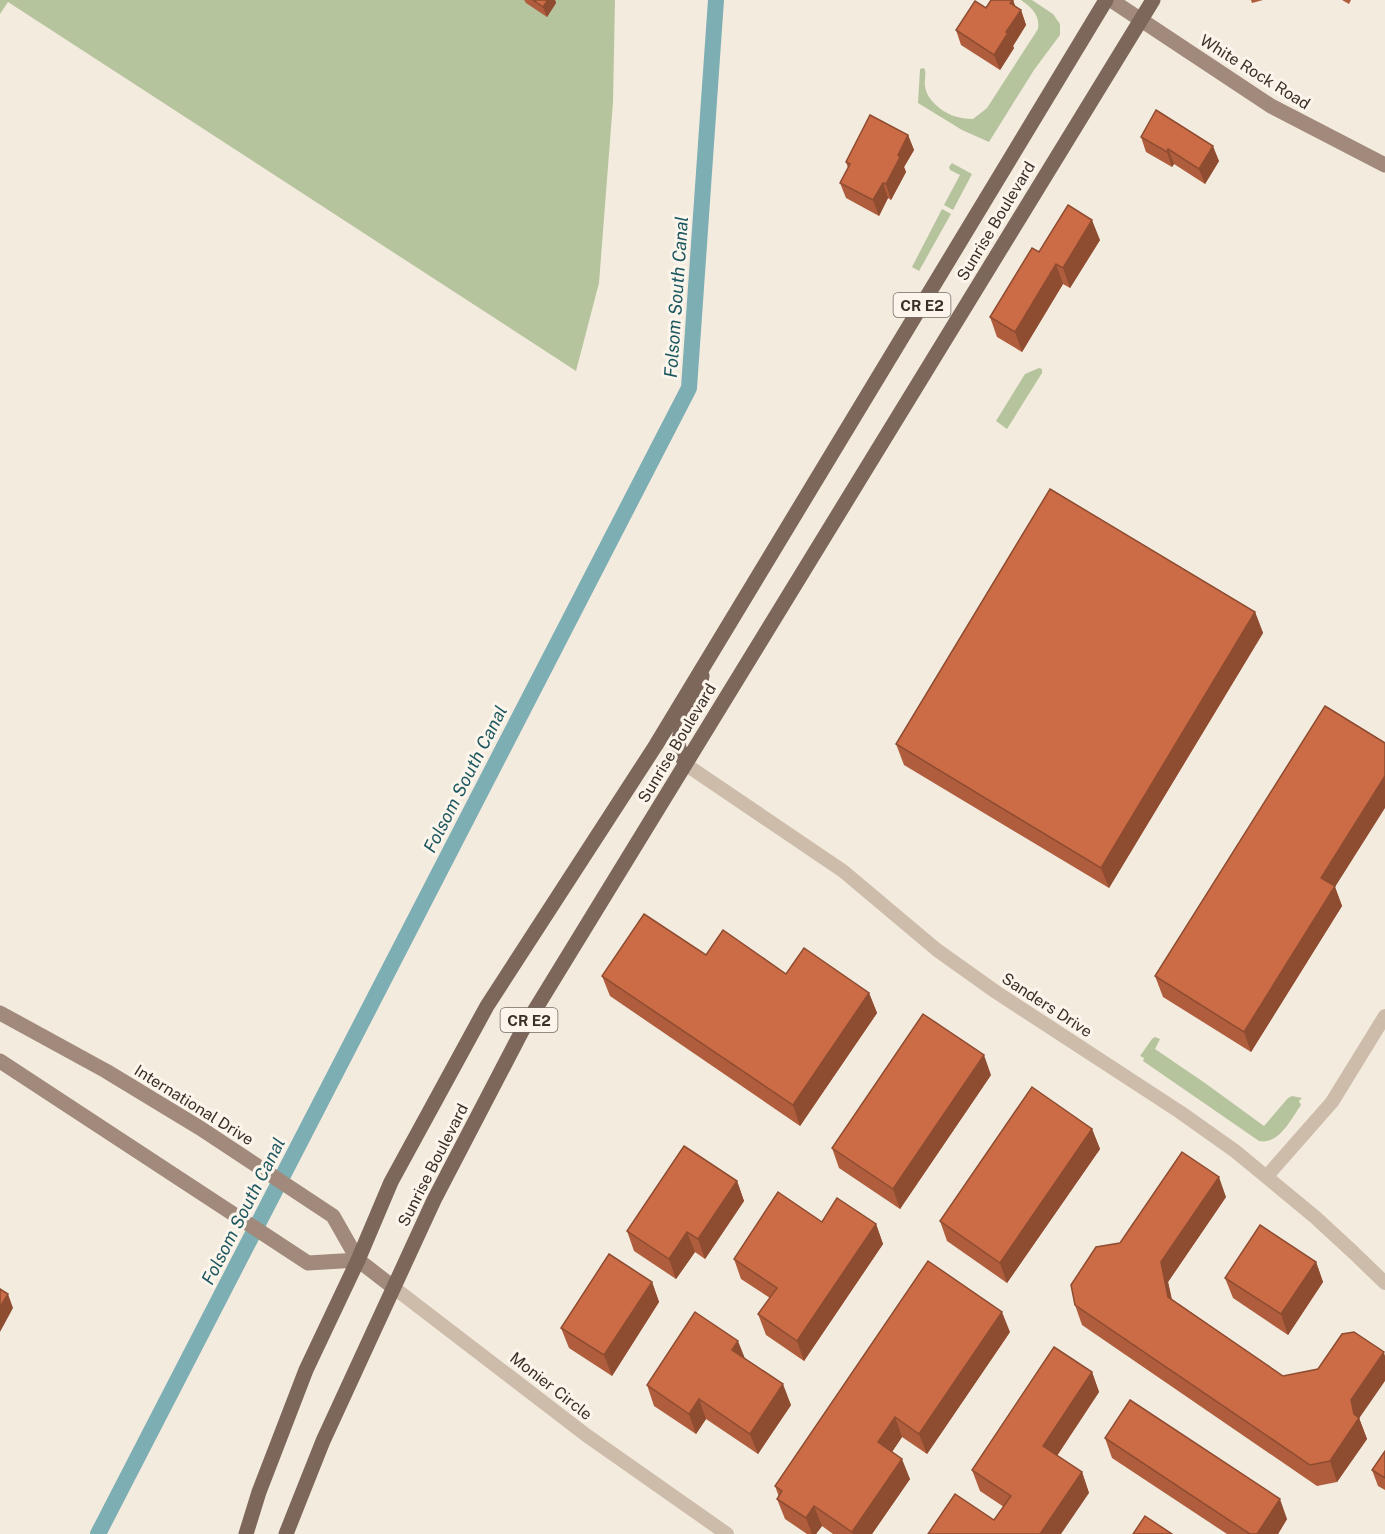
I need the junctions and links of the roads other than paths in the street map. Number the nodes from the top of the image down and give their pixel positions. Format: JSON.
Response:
{"nodes":[{"id":1,"x":1106,"y":0,"type":"edge"},
{"id":2,"x":1112,"y":0,"type":"edge"},
{"id":3,"x":1153,"y":0,"type":"edge"},
{"id":4,"x":1141,"y":20,"type":"junction"},
{"id":5,"x":1385,"y":165,"type":"edge"},
{"id":6,"x":703,"y":667,"type":"junction"},
{"id":7,"x":685,"y":764,"type":"junction"},
{"id":8,"x":0,"y":1013,"type":"edge"},
{"id":9,"x":1385,"y":1016,"type":"edge"},
{"id":10,"x":0,"y":1061,"type":"edge"},
{"id":11,"x":1266,"y":1176,"type":"junction"},
{"id":12,"x":358,"y":1260,"type":"junction"},
{"id":13,"x":1385,"y":1283,"type":"edge"},
{"id":14,"x":393,"y":1287,"type":"junction"},
{"id":15,"x":246,"y":1534,"type":"edge"},
{"id":16,"x":286,"y":1534,"type":"edge"},
{"id":17,"x":727,"y":1534,"type":"edge"}],
"edges":[{"from":1,"to":6,"type":"main road","name":"Sunrise Boulevard","number":"CR E2"},
{"from":2,"to":4,"type":"main road","name":"White Rock Road"},
{"from":3,"to":4,"type":"main road","name":"Sunrise Boulevard","number":"CR E2"},
{"from":4,"to":5,"type":"main road","name":"White Rock Road"},
{"from":4,"to":7,"type":"main road","name":"Sunrise Boulevard","number":"CR E2"},
{"from":6,"to":7,"type":"main road"},
{"from":6,"to":12,"type":"main road","name":"Sunrise Boulevard","number":"CR E2"},
{"from":7,"to":11,"type":"street","name":"Sanders Drive"},
{"from":7,"to":14,"type":"main road","name":"Sunrise Boulevard","number":"CR E2"},
{"from":8,"to":12,"type":"main road","name":"International Drive"},
{"from":9,"to":11,"type":"street"},
{"from":10,"to":12,"type":"main road"},
{"from":11,"to":13,"type":"street","name":"Sanders Drive"},
{"from":12,"to":14,"type":"main road","name":"Monier Circle"},
{"from":12,"to":15,"type":"main road","name":"Sunrise Boulevard","number":"CR E2"},
{"from":14,"to":16,"type":"main road","name":"Sunrise Boulevard","number":"CR E2"},
{"from":14,"to":17,"type":"street","name":"Monier Circle"}]}
